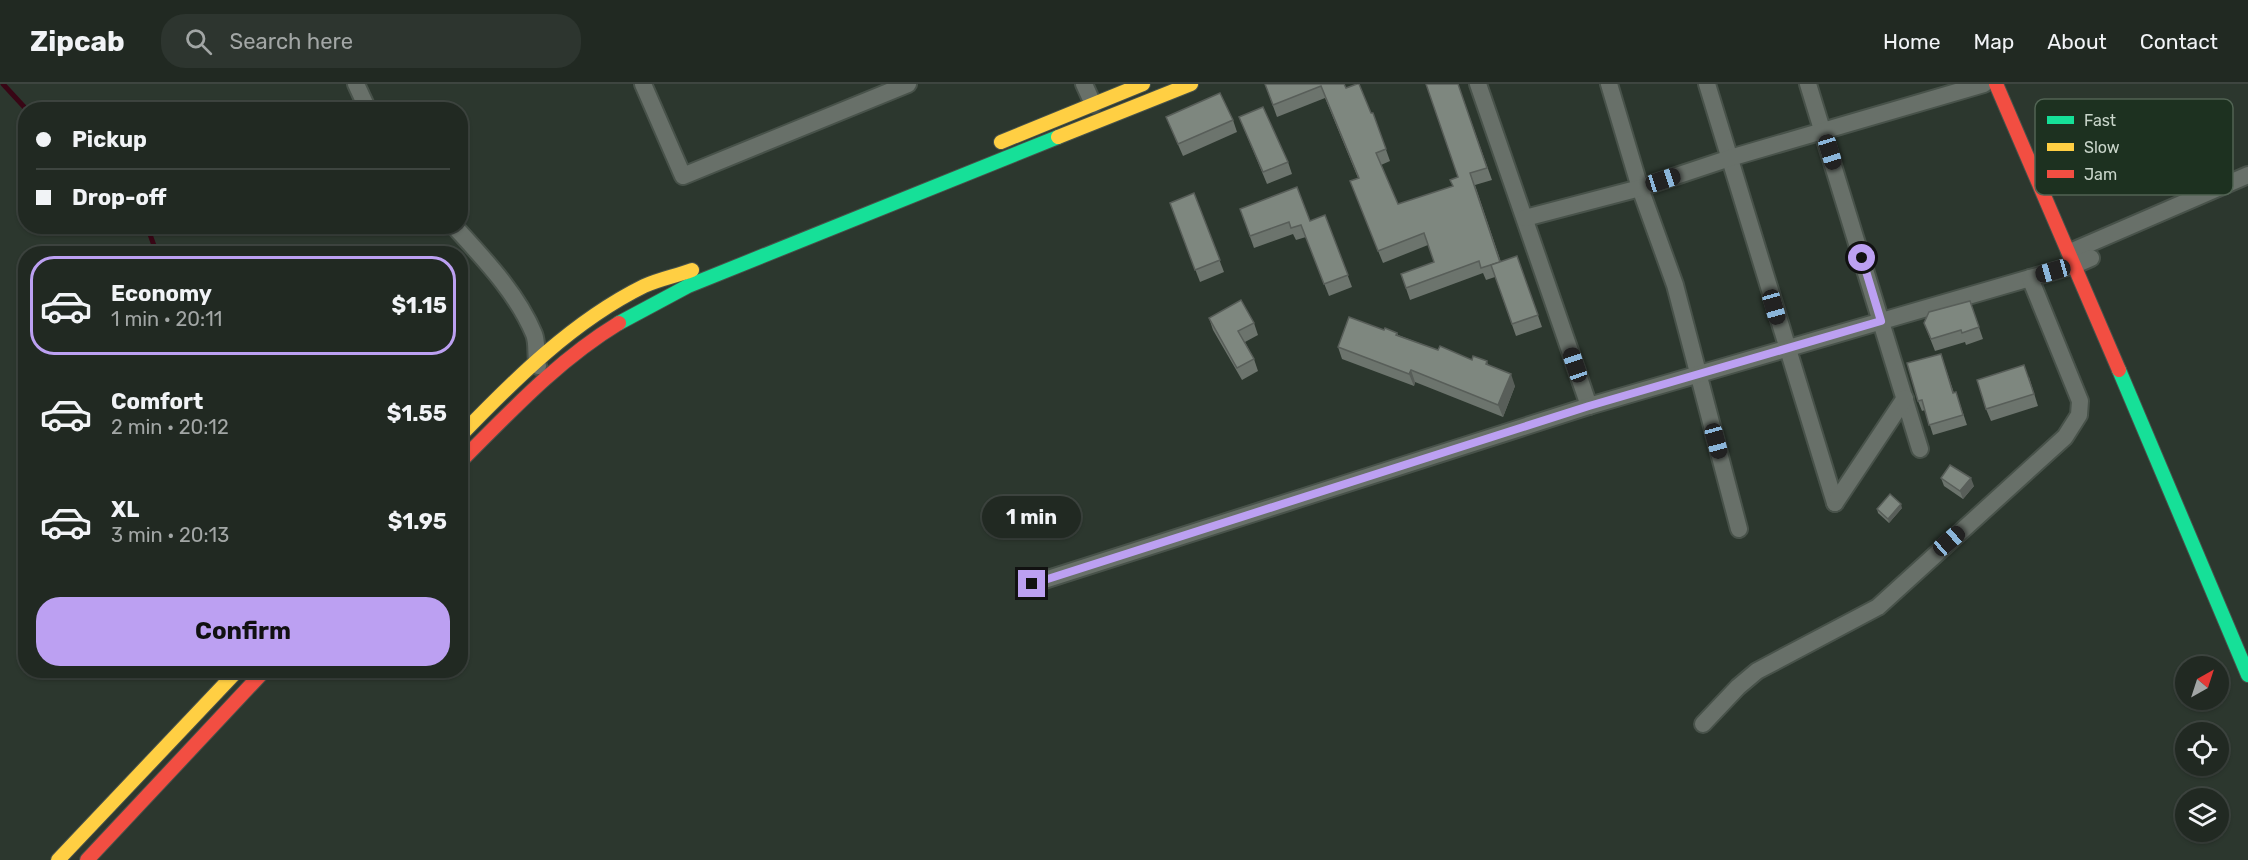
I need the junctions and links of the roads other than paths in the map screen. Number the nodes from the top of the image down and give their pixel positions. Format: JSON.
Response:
{"nodes":[{"id":1,"x":356,"y":84,"type":"edge"},
{"id":2,"x":643,"y":84,"type":"edge"},
{"id":3,"x":908,"y":84,"type":"edge"},
{"id":4,"x":1084,"y":84,"type":"edge"},
{"id":5,"x":1143,"y":84,"type":"edge"},
{"id":6,"x":1191,"y":84,"type":"edge"},
{"id":7,"x":1478,"y":84,"type":"edge"},
{"id":8,"x":1609,"y":84,"type":"edge"},
{"id":9,"x":1707,"y":84,"type":"edge"},
{"id":10,"x":1808,"y":84,"type":"edge"},
{"id":11,"x":1984,"y":84,"type":"edge"},
{"id":12,"x":1996,"y":84,"type":"edge"},
{"id":13,"x":364,"y":102,"type":"edge"},
{"id":14,"x":1093,"y":105,"type":"junction"},
{"id":15,"x":1823,"y":131,"type":"junction"},
{"id":16,"x":992,"y":146,"type":"dead end"},
{"id":17,"x":1730,"y":158,"type":"junction"},
{"id":18,"x":2035,"y":160,"type":"edge"},
{"id":19,"x":2248,"y":175,"type":"edge"},
{"id":20,"x":2233,"y":182,"type":"edge"},
{"id":21,"x":1640,"y":188,"type":"junction"},
{"id":22,"x":2053,"y":195,"type":"edge"},
{"id":23,"x":2206,"y":195,"type":"edge"},
{"id":24,"x":1525,"y":218,"type":"junction"},
{"id":25,"x":461,"y":234,"type":"edge"},
{"id":26,"x":2083,"y":254,"type":"junction"},
{"id":27,"x":704,"y":265,"type":"dead end"},
{"id":28,"x":2030,"y":278,"type":"junction"},
{"id":29,"x":1881,"y":321,"type":"junction"},
{"id":30,"x":1787,"y":349,"type":"junction"},
{"id":31,"x":537,"y":361,"type":"junction"},
{"id":32,"x":1698,"y":374,"type":"junction"},
{"id":33,"x":546,"y":378,"type":"junction"},
{"id":34,"x":1905,"y":398,"type":"junction"},
{"id":35,"x":1589,"y":406,"type":"junction"},
{"id":36,"x":468,"y":428,"type":"edge"},
{"id":37,"x":1920,"y":449,"type":"dead end"},
{"id":38,"x":468,"y":454,"type":"edge"},
{"id":39,"x":1739,"y":530,"type":"dead end"},
{"id":40,"x":1032,"y":584,"type":"dead end"},
{"id":41,"x":2248,"y":675,"type":"edge"},
{"id":42,"x":230,"y":678,"type":"edge"},
{"id":43,"x":258,"y":678,"type":"edge"},
{"id":44,"x":1703,"y":724,"type":"dead end"},
{"id":45,"x":58,"y":860,"type":"edge"},
{"id":46,"x":87,"y":860,"type":"edge"}],
"edges":[{"from":1,"to":13,"type":"street"},
{"from":2,"to":3,"type":"street"},
{"from":4,"to":14,"type":"street"},
{"from":5,"to":14,"type":"main road"},
{"from":6,"to":33,"type":"main road"},
{"from":7,"to":24,"type":"street"},
{"from":8,"to":21,"type":"street"},
{"from":9,"to":17,"type":"street"},
{"from":10,"to":15,"type":"street"},
{"from":11,"to":15,"type":"street"},
{"from":12,"to":18,"type":"main road"},
{"from":14,"to":16,"type":"main road"},
{"from":15,"to":17,"type":"street"},
{"from":15,"to":29,"type":"street"},
{"from":17,"to":21,"type":"street"},
{"from":17,"to":30,"type":"street"},
{"from":19,"to":20,"type":"street"},
{"from":21,"to":24,"type":"street"},
{"from":21,"to":32,"type":"street"},
{"from":22,"to":26,"type":"main road"},
{"from":23,"to":26,"type":"street"},
{"from":24,"to":35,"type":"street"},
{"from":25,"to":31,"type":"street"},
{"from":26,"to":28,"type":"street"},
{"from":26,"to":41,"type":"main road"},
{"from":27,"to":31,"type":"main road"},
{"from":28,"to":29,"type":"street"},
{"from":28,"to":44,"type":"street"},
{"from":29,"to":30,"type":"street"},
{"from":29,"to":34,"type":"street"},
{"from":30,"to":32,"type":"street"},
{"from":30,"to":34,"type":"street"},
{"from":31,"to":33,"type":"street"},
{"from":31,"to":36,"type":"main road"},
{"from":32,"to":35,"type":"street"},
{"from":32,"to":39,"type":"street"},
{"from":33,"to":38,"type":"main road"},
{"from":34,"to":37,"type":"street"},
{"from":35,"to":40,"type":"street"},
{"from":42,"to":45,"type":"main road"},
{"from":43,"to":46,"type":"main road"}]}
